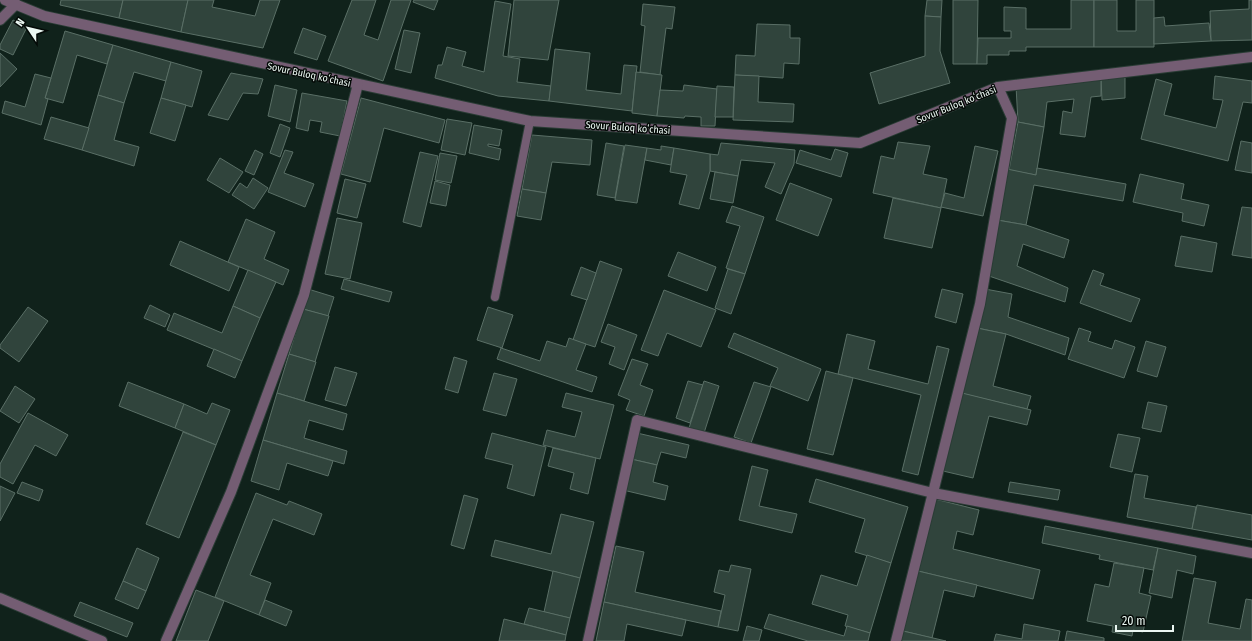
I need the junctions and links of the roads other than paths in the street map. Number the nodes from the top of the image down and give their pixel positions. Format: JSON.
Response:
{"nodes":[{"id":1,"x":5,"y":0,"type":"edge"},
{"id":2,"x":16,"y":4,"type":"junction"},
{"id":3,"x":0,"y":20,"type":"edge"},
{"id":4,"x":1252,"y":57,"type":"edge"},
{"id":5,"x":358,"y":84,"type":"junction"},
{"id":6,"x":998,"y":87,"type":"junction"},
{"id":7,"x":530,"y":121,"type":"junction"},
{"id":8,"x":495,"y":297,"type":"dead end"},
{"id":9,"x":932,"y":494,"type":"junction"},
{"id":10,"x":1252,"y":553,"type":"edge"},
{"id":11,"x":0,"y":598,"type":"edge"},
{"id":12,"x":102,"y":641,"type":"edge"},
{"id":13,"x":166,"y":641,"type":"edge"},
{"id":14,"x":588,"y":641,"type":"edge"},
{"id":15,"x":896,"y":641,"type":"edge"}],
"edges":[{"from":1,"to":2,"type":"street","name":"Sovur Buloq koʻchasi"},
{"from":2,"to":3,"type":"street"},
{"from":2,"to":5,"type":"street","name":"Sovur Buloq koʻchasi"},
{"from":4,"to":6,"type":"street","name":"Sovur Buloq koʻchasi"},
{"from":5,"to":7,"type":"street","name":"Sovur Buloq koʻchasi"},
{"from":5,"to":13,"type":"street"},
{"from":6,"to":7,"type":"street","name":"Sovur Buloq koʻchasi"},
{"from":6,"to":9,"type":"street"},
{"from":7,"to":8,"type":"lane"},
{"from":9,"to":10,"type":"street"},
{"from":9,"to":14,"type":"street"},
{"from":9,"to":15,"type":"street"},
{"from":11,"to":12,"type":"street"}]}
